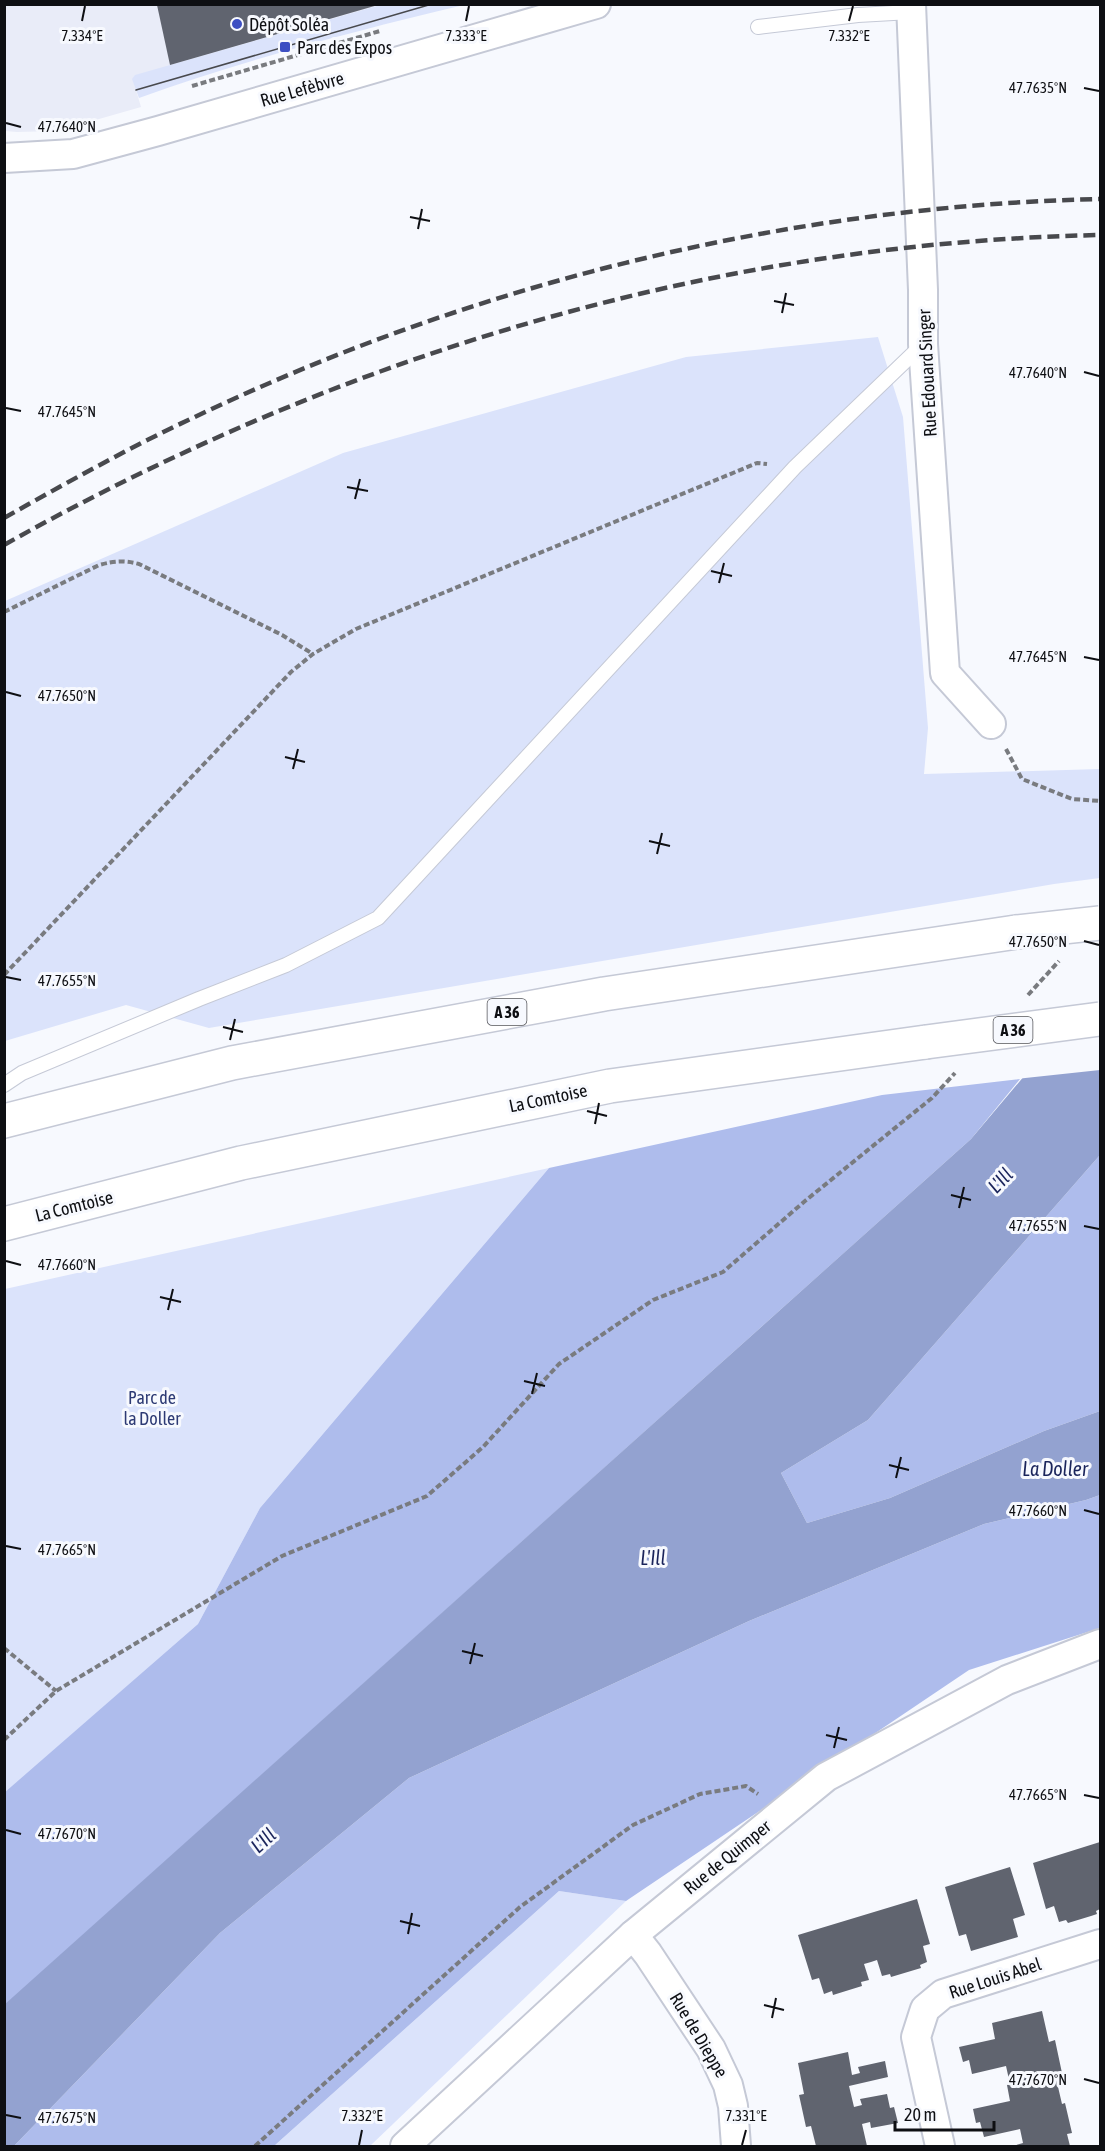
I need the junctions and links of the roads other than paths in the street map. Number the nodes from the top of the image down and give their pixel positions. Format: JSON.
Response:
{"nodes":[{"id":1,"x":596,"y":4,"type":"edge"},
{"id":2,"x":911,"y":8,"type":"edge"},
{"id":3,"x":758,"y":27,"type":"dead end"},
{"id":4,"x":4,"y":158,"type":"edge"},
{"id":5,"x":923,"y":344,"type":"junction"},
{"id":6,"x":991,"y":724,"type":"road end"},
{"id":7,"x":1101,"y":923,"type":"edge"},
{"id":8,"x":1101,"y":1018,"type":"edge"},
{"id":9,"x":4,"y":1085,"type":"edge"},
{"id":10,"x":4,"y":1121,"type":"edge"},
{"id":11,"x":4,"y":1224,"type":"edge"},
{"id":12,"x":1101,"y":1644,"type":"edge"},
{"id":13,"x":633,"y":1935,"type":"junction"},
{"id":14,"x":1101,"y":1944,"type":"edge"},
{"id":15,"x":405,"y":2146,"type":"edge"},
{"id":16,"x":736,"y":2146,"type":"edge"},
{"id":17,"x":940,"y":2146,"type":"edge"}],
"edges":[{"from":1,"to":4,"type":"street","name":"Rue Lefèbvre"},
{"from":2,"to":3,"type":"lane"},
{"from":2,"to":5,"type":"street","name":"Rue Edouard Singer"},
{"from":5,"to":6,"type":"street","name":"Rue Edouard Singer"},
{"from":5,"to":9,"type":"lane"},
{"from":7,"to":10,"type":"highway","number":"A 36","bridge":true},
{"from":8,"to":11,"type":"highway","name":"La Comtoise","number":"A 36","bridge":true},
{"from":12,"to":13,"type":"street","name":"Rue de Quimper"},
{"from":13,"to":15,"type":"street","name":"Rue de Quimper"},
{"from":13,"to":16,"type":"street","name":"Rue de Dieppe"},
{"from":14,"to":17,"type":"street","name":"Rue Louis Abel"}]}
